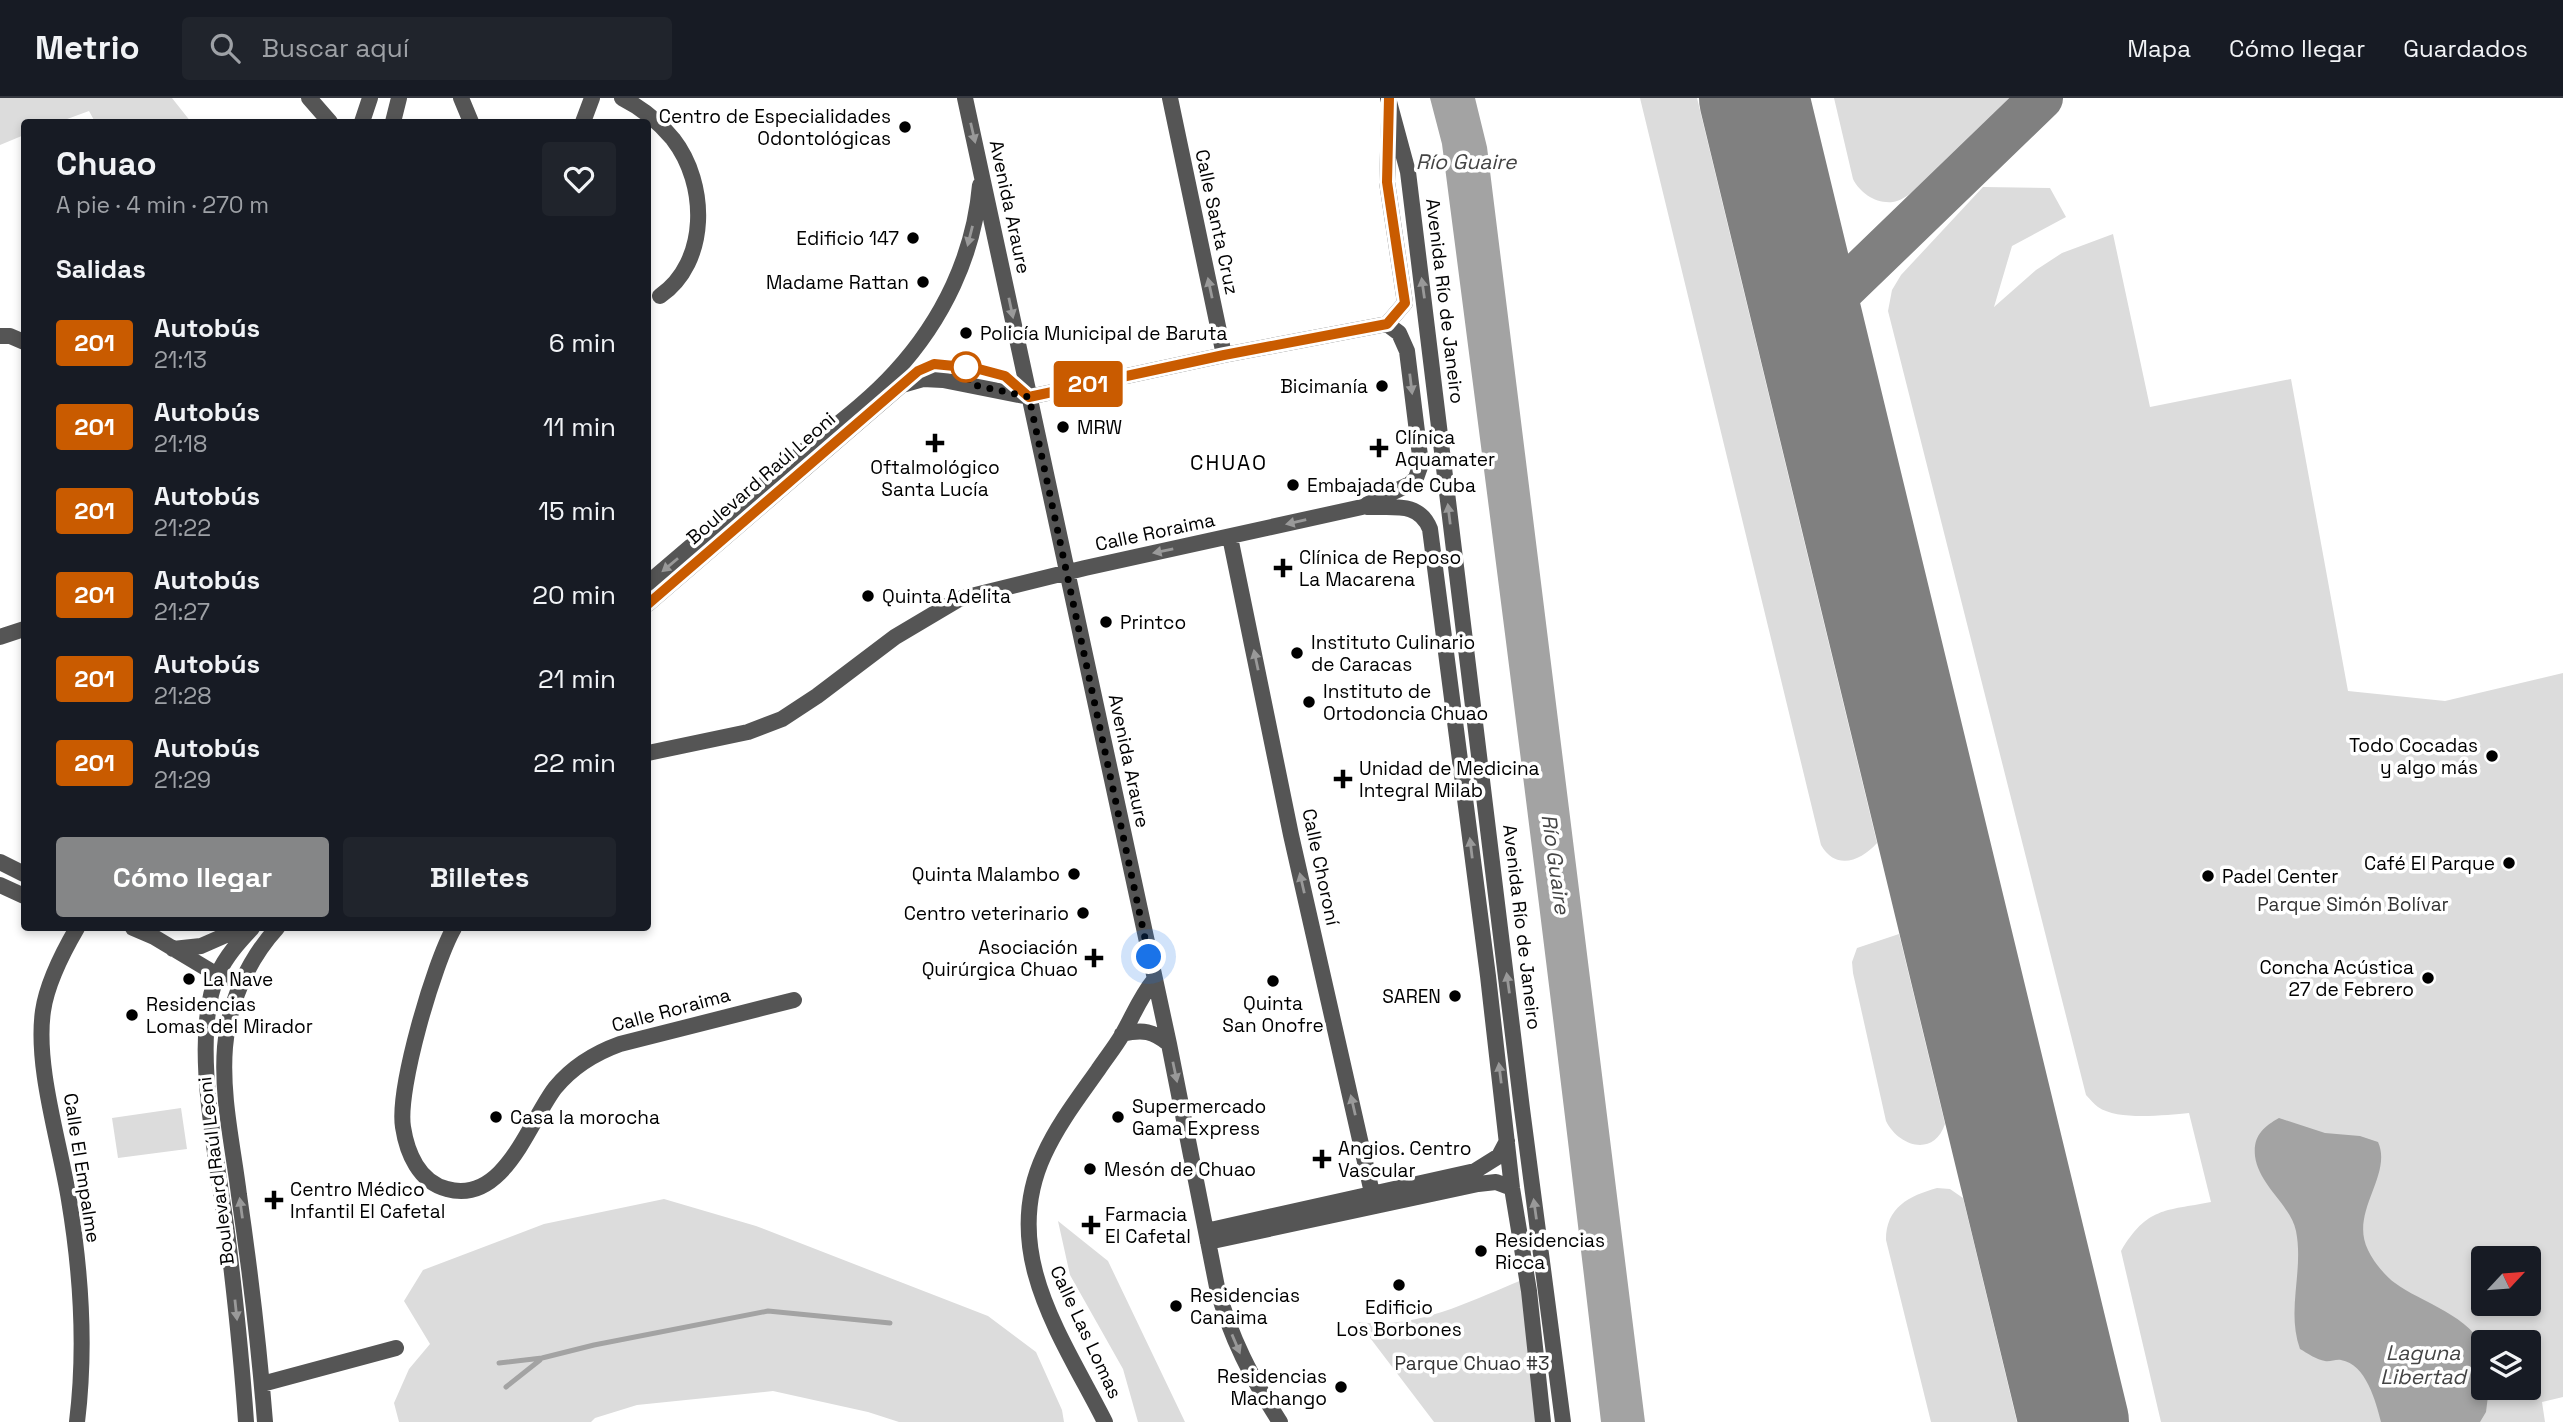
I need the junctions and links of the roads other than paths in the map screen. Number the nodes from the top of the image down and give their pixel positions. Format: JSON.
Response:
{"nodes":[{"id":1,"x":309,"y":98,"type":"edge"},
{"id":2,"x":370,"y":98,"type":"edge"},
{"id":3,"x":399,"y":98,"type":"edge"},
{"id":4,"x":461,"y":98,"type":"edge"},
{"id":5,"x":592,"y":98,"type":"edge"},
{"id":6,"x":622,"y":98,"type":"edge"},
{"id":7,"x":965,"y":98,"type":"edge"},
{"id":8,"x":1170,"y":98,"type":"edge"},
{"id":9,"x":1389,"y":101,"type":"edge"},
{"id":10,"x":328,"y":119,"type":"edge"},
{"id":11,"x":363,"y":119,"type":"edge"},
{"id":12,"x":394,"y":119,"type":"edge"},
{"id":13,"x":470,"y":119,"type":"edge"},
{"id":14,"x":584,"y":119,"type":"edge"},
{"id":15,"x":981,"y":169,"type":"junction"},
{"id":16,"x":660,"y":296,"type":"dead end"},
{"id":17,"x":1387,"y":324,"type":"junction"},
{"id":18,"x":0,"y":336,"type":"edge"},
{"id":19,"x":21,"y":341,"type":"edge"},
{"id":20,"x":1224,"y":355,"type":"junction"},
{"id":21,"x":1029,"y":397,"type":"junction"},
{"id":22,"x":1362,"y":507,"type":"junction"},
{"id":23,"x":1230,"y":537,"type":"junction"},
{"id":24,"x":1067,"y":572,"type":"junction"},
{"id":25,"x":651,"y":580,"type":"edge"},
{"id":26,"x":651,"y":601,"type":"edge"},
{"id":27,"x":1463,"y":624,"type":"junction"},
{"id":28,"x":21,"y":630,"type":"edge"},
{"id":29,"x":0,"y":636,"type":"edge"},
{"id":30,"x":1453,"y":709,"type":"junction"},
{"id":31,"x":651,"y":752,"type":"edge"},
{"id":32,"x":0,"y":862,"type":"edge"},
{"id":33,"x":21,"y":872,"type":"edge"},
{"id":34,"x":0,"y":885,"type":"edge"},
{"id":35,"x":21,"y":895,"type":"edge"},
{"id":36,"x":75,"y":931,"type":"edge"},
{"id":37,"x":139,"y":931,"type":"edge"},
{"id":38,"x":235,"y":931,"type":"edge"},
{"id":39,"x":249,"y":931,"type":"edge"},
{"id":40,"x":275,"y":931,"type":"edge"},
{"id":41,"x":453,"y":931,"type":"edge"},
{"id":42,"x":173,"y":949,"type":"junction"},
{"id":43,"x":217,"y":975,"type":"junction"},
{"id":44,"x":1154,"y":980,"type":"junction"},
{"id":45,"x":239,"y":986,"type":"junction"},
{"id":46,"x":794,"y":1000,"type":"dead end"},
{"id":47,"x":1122,"y":1034,"type":"junction"},
{"id":48,"x":1169,"y":1044,"type":"junction"},
{"id":49,"x":1507,"y":1141,"type":"junction"},
{"id":50,"x":1513,"y":1188,"type":"junction"},
{"id":51,"x":1374,"y":1201,"type":"junction"},
{"id":52,"x":1207,"y":1237,"type":"junction"},
{"id":53,"x":1529,"y":1291,"type":"junction"},
{"id":54,"x":396,"y":1348,"type":"dead end"},
{"id":55,"x":262,"y":1384,"type":"junction"},
{"id":56,"x":1559,"y":1389,"type":"junction"},
{"id":57,"x":77,"y":1422,"type":"edge"},
{"id":58,"x":246,"y":1422,"type":"edge"},
{"id":59,"x":265,"y":1422,"type":"edge"},
{"id":60,"x":1105,"y":1422,"type":"edge"},
{"id":61,"x":1280,"y":1422,"type":"edge"},
{"id":62,"x":1543,"y":1422,"type":"edge"},
{"id":63,"x":1563,"y":1422,"type":"edge"}],
"edges":[{"from":1,"to":10,"type":"street"},
{"from":2,"to":11,"type":"street"},
{"from":3,"to":12,"type":"street"},
{"from":4,"to":13,"type":"street"},
{"from":5,"to":14,"type":"street"},
{"from":6,"to":16,"type":"street"},
{"from":7,"to":15,"type":"street","name":"Avenida Araure","one_way":true},
{"from":20,"to":8,"type":"street","name":"Calle Santa Cruz","one_way":true},
{"from":9,"to":17,"type":"street","name":"Avenida Río de Janeiro"},
{"from":27,"to":9,"type":"street","name":"Avenida Río de Janeiro","one_way":true},
{"from":15,"to":21,"type":"street","name":"Avenida Araure","one_way":true},
{"from":15,"to":25,"type":"street","name":"Boulevard Raúl Leoni","one_way":true},
{"from":17,"to":20,"type":"street"},
{"from":17,"to":22,"type":"street","name":"Calle Roraima","one_way":true},
{"from":18,"to":19,"type":"street"},
{"from":20,"to":21,"type":"street"},
{"from":21,"to":24,"type":"street","name":"Avenida Araure"},
{"from":21,"to":26,"type":"street","name":"Boulevard Raúl Leoni"},
{"from":22,"to":23,"type":"street","name":"Calle Roraima","one_way":true},
{"from":22,"to":30,"type":"street","name":"Avenida Río de Janeiro"},
{"from":23,"to":24,"type":"street","name":"Calle Roraima","one_way":true},
{"from":51,"to":23,"type":"street","name":"Calle Choroní","one_way":true},
{"from":24,"to":31,"type":"street","name":"Calle Roraima"},
{"from":24,"to":44,"type":"street","name":"Avenida Araure"},
{"from":27,"to":30,"type":"street"},
{"from":56,"to":27,"type":"street","name":"Avenida Río de Janeiro","one_way":true},
{"from":28,"to":29,"type":"street"},
{"from":49,"to":30,"type":"street","name":"Avenida Río de Janeiro","one_way":true},
{"from":32,"to":33,"type":"street"},
{"from":34,"to":35,"type":"street"},
{"from":36,"to":57,"type":"street","name":"Calle El Empalme"},
{"from":37,"to":42,"type":"street"},
{"from":38,"to":42,"type":"street"},
{"from":39,"to":43,"type":"street","name":"Boulevard Raúl Leoni"},
{"from":40,"to":45,"type":"street","name":"Boulevard Raúl Leoni"},
{"from":41,"to":46,"type":"street","name":"Calle Roraima"},
{"from":42,"to":43,"type":"street"},
{"from":43,"to":45,"type":"street"},
{"from":43,"to":58,"type":"street","name":"Boulevard Raúl Leoni","one_way":true},
{"from":44,"to":47,"type":"street","name":"Calle Las Lomas"},
{"from":44,"to":48,"type":"street","name":"Avenida Araure"},
{"from":55,"to":45,"type":"street","name":"Boulevard Raúl Leoni","one_way":true},
{"from":47,"to":48,"type":"street"},
{"from":47,"to":60,"type":"street","name":"Calle Las Lomas"},
{"from":48,"to":52,"type":"street","name":"Avenida Araure","one_way":true},
{"from":49,"to":50,"type":"street","name":"Avenida Río de Janeiro"},
{"from":49,"to":51,"type":"street"},
{"from":50,"to":51,"type":"street"},
{"from":50,"to":53,"type":"street","name":"Avenida Río de Janeiro"},
{"from":51,"to":52,"type":"street"},
{"from":52,"to":61,"type":"street","name":"Avenida Araure","one_way":true},
{"from":53,"to":56,"type":"street"},
{"from":53,"to":62,"type":"street","name":"Avenida Río de Janeiro"},
{"from":54,"to":55,"type":"street"},
{"from":55,"to":59,"type":"street","name":"Boulevard Raúl Leoni"},
{"from":56,"to":63,"type":"street","name":"Avenida Río de Janeiro"}]}
